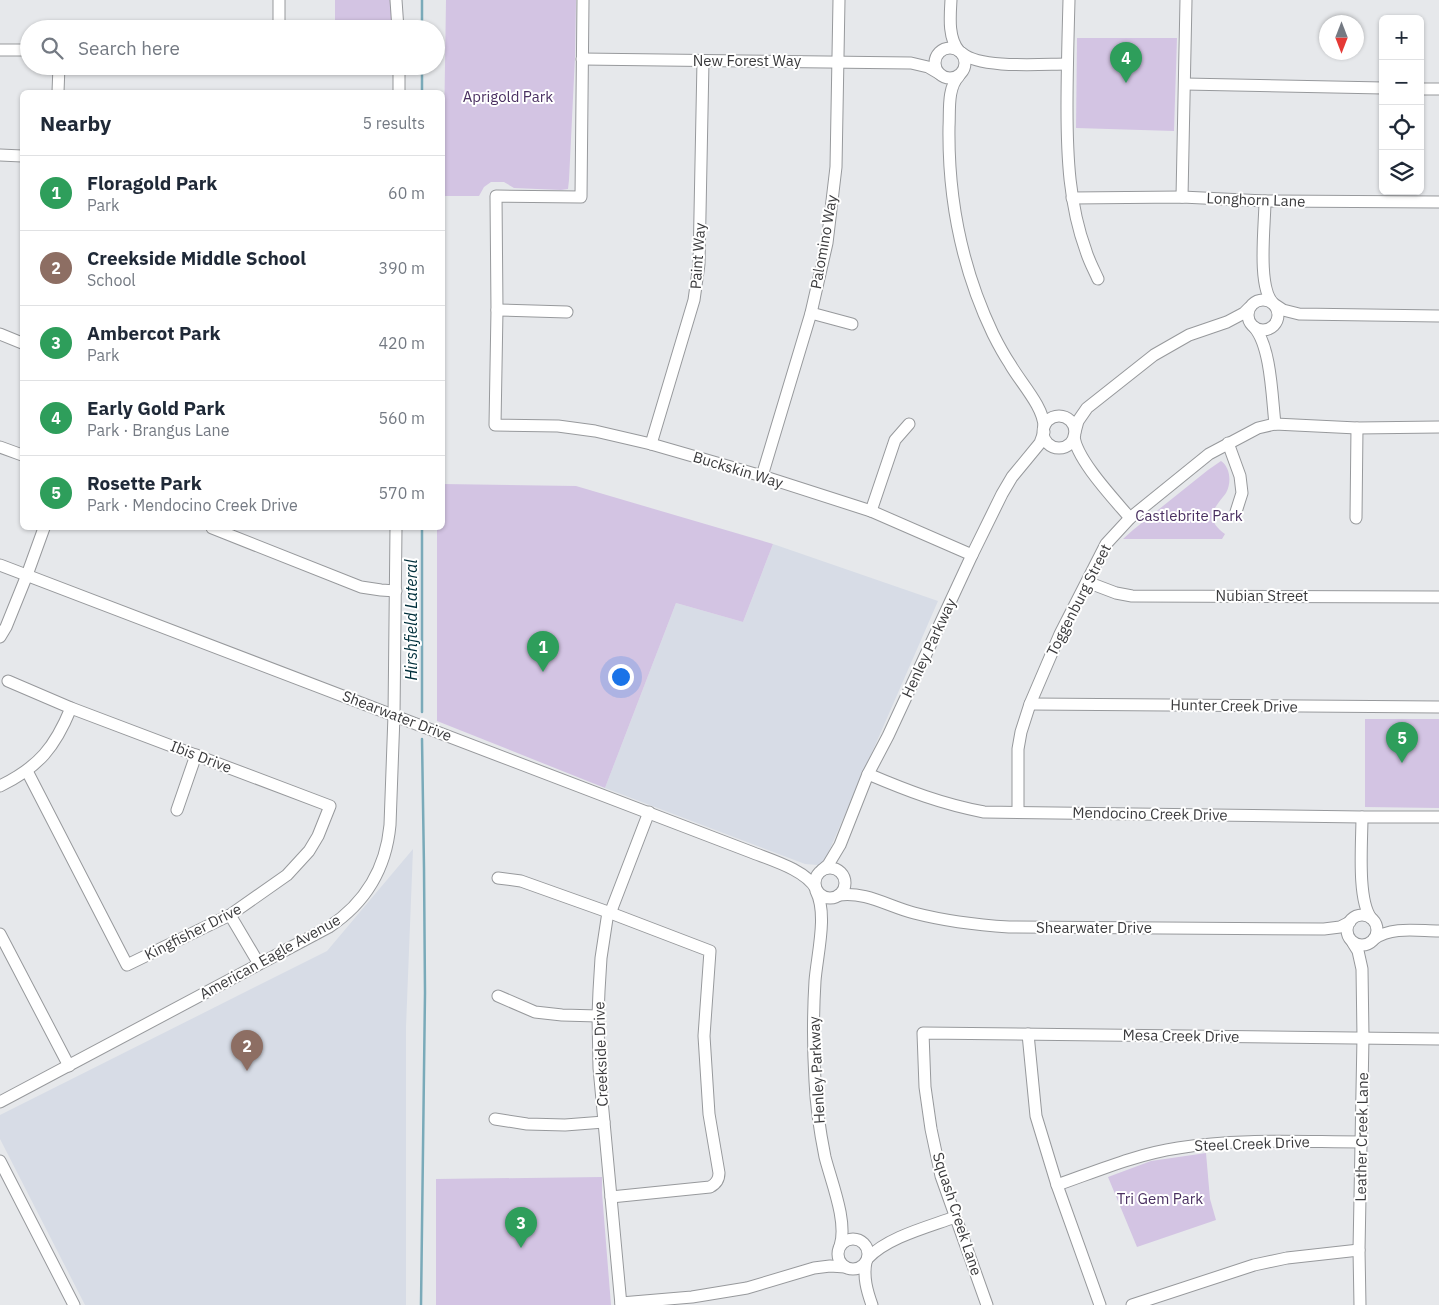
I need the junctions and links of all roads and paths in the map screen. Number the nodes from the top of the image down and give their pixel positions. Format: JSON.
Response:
{"nodes":[{"id":1,"x":279,"y":0,"type":"edge"},
{"id":2,"x":396,"y":0,"type":"edge"},
{"id":3,"x":582,"y":0,"type":"edge"},
{"id":4,"x":839,"y":0,"type":"edge"},
{"id":5,"x":950,"y":0,"type":"edge"},
{"id":6,"x":1069,"y":0,"type":"edge"},
{"id":7,"x":1186,"y":0,"type":"edge"},
{"id":8,"x":279,"y":20,"type":"edge"},
{"id":9,"x":397,"y":20,"type":"edge"},
{"id":10,"x":950,"y":25,"type":"junction"},
{"id":11,"x":0,"y":50,"type":"edge"},
{"id":12,"x":20,"y":50,"type":"edge"},
{"id":13,"x":961,"y":52,"type":"junction"},
{"id":14,"x":939,"y":53,"type":"junction"},
{"id":15,"x":582,"y":59,"type":"junction"},
{"id":16,"x":703,"y":62,"type":"junction"},
{"id":17,"x":838,"y":62,"type":"junction"},
{"id":18,"x":911,"y":63,"type":"junction"},
{"id":19,"x":990,"y":64,"type":"junction"},
{"id":20,"x":1067,"y":64,"type":"junction"},
{"id":21,"x":59,"y":75,"type":"edge"},
{"id":22,"x":400,"y":75,"type":"edge"},
{"id":23,"x":940,"y":75,"type":"junction"},
{"id":24,"x":960,"y":75,"type":"junction"},
{"id":25,"x":1185,"y":84,"type":"junction"},
{"id":26,"x":1379,"y":88,"type":"edge"},
{"id":27,"x":1424,"y":88,"type":"edge"},
{"id":28,"x":1439,"y":89,"type":"edge"},
{"id":29,"x":58,"y":90,"type":"edge"},
{"id":30,"x":399,"y":90,"type":"edge"},
{"id":31,"x":950,"y":101,"type":"junction"},
{"id":32,"x":0,"y":156,"type":"edge"},
{"id":33,"x":20,"y":156,"type":"edge"},
{"id":34,"x":1182,"y":197,"type":"junction"},
{"id":35,"x":1072,"y":198,"type":"junction"},
{"id":36,"x":1265,"y":201,"type":"junction"},
{"id":37,"x":1439,"y":202,"type":"edge"},
{"id":38,"x":1263,"y":277,"type":"junction"},
{"id":39,"x":1098,"y":279,"type":"dead end"},
{"id":40,"x":1273,"y":304,"type":"junction"},
{"id":41,"x":1251,"y":306,"type":"junction"},
{"id":42,"x":497,"y":310,"type":"junction"},
{"id":43,"x":567,"y":312,"type":"dead end"},
{"id":44,"x":811,"y":313,"type":"junction"},
{"id":45,"x":1299,"y":314,"type":"junction"},
{"id":46,"x":1439,"y":316,"type":"edge"},
{"id":47,"x":1227,"y":322,"type":"junction"},
{"id":48,"x":852,"y":324,"type":"dead end"},
{"id":49,"x":1253,"y":326,"type":"junction"},
{"id":50,"x":1273,"y":326,"type":"junction"},
{"id":51,"x":0,"y":334,"type":"edge"},
{"id":52,"x":20,"y":342,"type":"edge"},
{"id":53,"x":1267,"y":353,"type":"junction"},
{"id":54,"x":1034,"y":400,"type":"junction"},
{"id":55,"x":1087,"y":408,"type":"junction"},
{"id":56,"x":1059,"y":416,"type":"junction"},
{"id":57,"x":909,"y":424,"type":"dead end"},
{"id":58,"x":1275,"y":424,"type":"junction"},
{"id":59,"x":1439,"y":427,"type":"edge"},
{"id":60,"x":1357,"y":428,"type":"junction"},
{"id":61,"x":1044,"y":430,"type":"junction"},
{"id":62,"x":1075,"y":434,"type":"junction"},
{"id":63,"x":1228,"y":443,"type":"junction"},
{"id":64,"x":651,"y":444,"type":"junction"},
{"id":65,"x":0,"y":446,"type":"edge"},
{"id":66,"x":1059,"y":447,"type":"junction"},
{"id":67,"x":20,"y":454,"type":"edge"},
{"id":68,"x":1029,"y":457,"type":"junction"},
{"id":69,"x":1084,"y":461,"type":"junction"},
{"id":70,"x":762,"y":476,"type":"junction"},
{"id":71,"x":871,"y":511,"type":"junction"},
{"id":72,"x":1235,"y":515,"type":"dead end"},
{"id":73,"x":1130,"y":518,"type":"junction"},
{"id":74,"x":1356,"y":518,"type":"dead end"},
{"id":75,"x":43,"y":530,"type":"edge"},
{"id":76,"x":217,"y":530,"type":"edge"},
{"id":77,"x":396,"y":530,"type":"edge"},
{"id":78,"x":972,"y":555,"type":"junction"},
{"id":79,"x":0,"y":564,"type":"edge"},
{"id":80,"x":27,"y":575,"type":"junction"},
{"id":81,"x":1087,"y":582,"type":"junction"},
{"id":82,"x":396,"y":591,"type":"junction"},
{"id":83,"x":1439,"y":597,"type":"edge"},
{"id":84,"x":0,"y":637,"type":"edge"},
{"id":85,"x":8,"y":681,"type":"dead end"},
{"id":86,"x":1030,"y":704,"type":"junction"},
{"id":87,"x":71,"y":708,"type":"junction"},
{"id":88,"x":1439,"y":708,"type":"edge"},
{"id":89,"x":394,"y":715,"type":"junction"},
{"id":90,"x":196,"y":755,"type":"junction"},
{"id":91,"x":27,"y":771,"type":"junction"},
{"id":92,"x":868,"y":774,"type":"junction"},
{"id":93,"x":0,"y":786,"type":"edge"},
{"id":94,"x":330,"y":806,"type":"joint"},
{"id":95,"x":177,"y":810,"type":"dead end"},
{"id":96,"x":649,"y":812,"type":"junction"},
{"id":97,"x":1018,"y":812,"type":"junction"},
{"id":98,"x":1362,"y":817,"type":"junction"},
{"id":99,"x":1439,"y":817,"type":"edge"},
{"id":100,"x":840,"y":845,"type":"junction"},
{"id":101,"x":794,"y":870,"type":"junction"},
{"id":102,"x":822,"y":870,"type":"junction"},
{"id":103,"x":843,"y":875,"type":"junction"},
{"id":104,"x":498,"y":878,"type":"dead end"},
{"id":105,"x":816,"y":890,"type":"junction"},
{"id":106,"x":1362,"y":892,"type":"junction"},
{"id":107,"x":839,"y":896,"type":"junction"},
{"id":108,"x":867,"y":897,"type":"junction"},
{"id":109,"x":608,"y":912,"type":"junction"},
{"id":110,"x":230,"y":915,"type":"junction"},
{"id":111,"x":1351,"y":920,"type":"junction"},
{"id":112,"x":1373,"y":920,"type":"junction"},
{"id":113,"x":822,"y":921,"type":"junction"},
{"id":114,"x":1324,"y":929,"type":"junction"},
{"id":115,"x":1398,"y":931,"type":"junction"},
{"id":116,"x":1439,"y":931,"type":"edge"},
{"id":117,"x":0,"y":934,"type":"edge"},
{"id":118,"x":1351,"y":941,"type":"junction"},
{"id":119,"x":1373,"y":941,"type":"junction"},
{"id":120,"x":259,"y":964,"type":"junction"},
{"id":121,"x":1362,"y":969,"type":"junction"},
{"id":122,"x":498,"y":996,"type":"dead end"},
{"id":123,"x":598,"y":1016,"type":"junction"},
{"id":124,"x":923,"y":1033,"type":"joint"},
{"id":125,"x":1028,"y":1034,"type":"junction"},
{"id":126,"x":1363,"y":1037,"type":"junction"},
{"id":127,"x":1439,"y":1039,"type":"edge"},
{"id":128,"x":69,"y":1066,"type":"junction"},
{"id":129,"x":0,"y":1102,"type":"edge"},
{"id":130,"x":495,"y":1119,"type":"dead end"},
{"id":131,"x":604,"y":1122,"type":"junction"},
{"id":132,"x":1362,"y":1142,"type":"junction"},
{"id":133,"x":0,"y":1161,"type":"edge"},
{"id":134,"x":1057,"y":1185,"type":"junction"},
{"id":135,"x":611,"y":1197,"type":"junction"},
{"id":136,"x":841,"y":1217,"type":"junction"},
{"id":137,"x":955,"y":1218,"type":"junction"},
{"id":138,"x":859,"y":1240,"type":"junction"},
{"id":139,"x":890,"y":1241,"type":"junction"},
{"id":140,"x":839,"y":1248,"type":"junction"},
{"id":141,"x":1360,"y":1250,"type":"junction"},
{"id":142,"x":867,"y":1260,"type":"junction"},
{"id":143,"x":814,"y":1268,"type":"junction"},
{"id":144,"x":847,"y":1268,"type":"junction"},
{"id":145,"x":866,"y":1291,"type":"junction"},
{"id":146,"x":621,"y":1304,"type":"edge"},
{"id":147,"x":74,"y":1305,"type":"edge"},
{"id":148,"x":872,"y":1305,"type":"edge"},
{"id":149,"x":987,"y":1305,"type":"edge"},
{"id":150,"x":1100,"y":1305,"type":"edge"},
{"id":151,"x":1132,"y":1305,"type":"edge"},
{"id":152,"x":1360,"y":1305,"type":"edge"}],
"edges":[{"from":1,"to":8,"type":"street"},
{"from":2,"to":9,"type":"street"},
{"from":3,"to":15,"type":"street"},
{"from":4,"to":17,"type":"street","name":"Palomino Way"},
{"from":5,"to":10,"type":"street"},
{"from":6,"to":20,"type":"street"},
{"from":7,"to":25,"type":"street"},
{"from":10,"to":13,"type":"street"},
{"from":10,"to":14,"type":"street"},
{"from":11,"to":12,"type":"street"},
{"from":13,"to":14,"type":"street"},
{"from":13,"to":19,"type":"street"},
{"from":13,"to":24,"type":"street"},
{"from":14,"to":18,"type":"street","name":"New Forest Way"},
{"from":14,"to":23,"type":"street"},
{"from":15,"to":16,"type":"street","name":"New Forest Way"},
{"from":15,"to":42,"type":"street"},
{"from":16,"to":17,"type":"street","name":"New Forest Way"},
{"from":16,"to":64,"type":"street","name":"Paint Way"},
{"from":17,"to":18,"type":"street","name":"New Forest Way"},
{"from":17,"to":44,"type":"street","name":"Palomino Way"},
{"from":18,"to":23,"type":"street","name":"New Forest Way"},
{"from":19,"to":20,"type":"street"},
{"from":19,"to":24,"type":"street"},
{"from":20,"to":35,"type":"street"},
{"from":21,"to":29,"type":"street"},
{"from":22,"to":30,"type":"street"},
{"from":23,"to":24,"type":"street"},
{"from":23,"to":31,"type":"street"},
{"from":24,"to":31,"type":"street"},
{"from":25,"to":26,"type":"street"},
{"from":25,"to":34,"type":"street"},
{"from":27,"to":28,"type":"street"},
{"from":31,"to":54,"type":"street"},
{"from":32,"to":33,"type":"street"},
{"from":34,"to":35,"type":"street","name":"Longhorn Lane"},
{"from":34,"to":36,"type":"street","name":"Longhorn Lane"},
{"from":35,"to":39,"type":"street"},
{"from":36,"to":37,"type":"street","name":"Longhorn Lane"},
{"from":36,"to":38,"type":"street"},
{"from":38,"to":40,"type":"street"},
{"from":38,"to":41,"type":"street"},
{"from":40,"to":41,"type":"street"},
{"from":40,"to":45,"type":"street"},
{"from":40,"to":50,"type":"street"},
{"from":41,"to":47,"type":"street"},
{"from":41,"to":49,"type":"street"},
{"from":42,"to":43,"type":"street"},
{"from":42,"to":64,"type":"street","name":"Buckskin Way"},
{"from":44,"to":48,"type":"street"},
{"from":44,"to":70,"type":"street","name":"Palomino Way"},
{"from":45,"to":46,"type":"street"},
{"from":45,"to":50,"type":"street"},
{"from":47,"to":49,"type":"street"},
{"from":47,"to":55,"type":"street"},
{"from":49,"to":50,"type":"street"},
{"from":49,"to":53,"type":"street"},
{"from":50,"to":53,"type":"street"},
{"from":51,"to":52,"type":"street"},
{"from":53,"to":58,"type":"street"},
{"from":54,"to":56,"type":"street"},
{"from":54,"to":61,"type":"street"},
{"from":55,"to":56,"type":"street"},
{"from":55,"to":62,"type":"street"},
{"from":56,"to":61,"type":"street"},
{"from":56,"to":62,"type":"street"},
{"from":57,"to":71,"type":"street"},
{"from":58,"to":60,"type":"street","name":"Toggenburg Street"},
{"from":58,"to":63,"type":"street","name":"Toggenburg Street"},
{"from":59,"to":60,"type":"street","name":"Toggenburg Street"},
{"from":60,"to":74,"type":"street"},
{"from":61,"to":66,"type":"street"},
{"from":61,"to":68,"type":"street","name":"Henley Parkway"},
{"from":62,"to":66,"type":"street"},
{"from":62,"to":69,"type":"street"},
{"from":63,"to":72,"type":"street"},
{"from":63,"to":73,"type":"street","name":"Toggenburg Street"},
{"from":64,"to":70,"type":"street","name":"Buckskin Way"},
{"from":65,"to":67,"type":"street"},
{"from":66,"to":68,"type":"street","name":"Henley Parkway"},
{"from":66,"to":69,"type":"street"},
{"from":68,"to":78,"type":"street","name":"Henley Parkway"},
{"from":69,"to":73,"type":"street"},
{"from":70,"to":71,"type":"street","name":"Buckskin Way"},
{"from":71,"to":78,"type":"street","name":"Buckskin Way"},
{"from":73,"to":81,"type":"street","name":"Toggenburg Street"},
{"from":75,"to":80,"type":"street"},
{"from":76,"to":82,"type":"street"},
{"from":77,"to":82,"type":"street","name":"American Eagle Avenue"},
{"from":78,"to":92,"type":"street","name":"Henley Parkway"},
{"from":79,"to":80,"type":"street","name":"Shearwater Drive"},
{"from":80,"to":84,"type":"street"},
{"from":80,"to":89,"type":"street","name":"Shearwater Drive"},
{"from":81,"to":83,"type":"street","name":"Nubian Street"},
{"from":81,"to":86,"type":"street","name":"Toggenburg Street"},
{"from":82,"to":89,"type":"street","name":"American Eagle Avenue"},
{"from":85,"to":87,"type":"street","name":"Ibis Drive"},
{"from":86,"to":88,"type":"street","name":"Hunter Creek Drive"},
{"from":86,"to":97,"type":"street","name":"Toggenburg Street"},
{"from":87,"to":90,"type":"street","name":"Ibis Drive"},
{"from":87,"to":91,"type":"street"},
{"from":89,"to":96,"type":"street","name":"Shearwater Drive"},
{"from":89,"to":120,"type":"street","name":"American Eagle Avenue"},
{"from":90,"to":94,"type":"street","name":"Ibis Drive"},
{"from":90,"to":95,"type":"street"},
{"from":91,"to":93,"type":"street"},
{"from":91,"to":110,"type":"street","name":"Kingfisher Drive"},
{"from":92,"to":97,"type":"street","name":"Mendocino Creek Drive"},
{"from":92,"to":100,"type":"street","name":"Henley Parkway"},
{"from":94,"to":110,"type":"street","name":"Kingfisher Drive"},
{"from":96,"to":101,"type":"street","name":"Shearwater Drive"},
{"from":96,"to":109,"type":"street","name":"Creekside Drive"},
{"from":97,"to":98,"type":"street","name":"Mendocino Creek Drive"},
{"from":98,"to":99,"type":"street","name":"Mendocino Creek Drive"},
{"from":98,"to":106,"type":"street"},
{"from":100,"to":102,"type":"street","name":"Henley Parkway"},
{"from":100,"to":103,"type":"street","name":"Henley Parkway"},
{"from":101,"to":102,"type":"street","name":"Shearwater Drive"},
{"from":101,"to":105,"type":"street","name":"Shearwater Drive"},
{"from":102,"to":103,"type":"street"},
{"from":102,"to":105,"type":"street"},
{"from":103,"to":107,"type":"street"},
{"from":103,"to":108,"type":"street","name":"Shearwater Drive"},
{"from":104,"to":109,"type":"street"},
{"from":105,"to":107,"type":"street"},
{"from":105,"to":113,"type":"street","name":"Henley Parkway"},
{"from":106,"to":111,"type":"street"},
{"from":106,"to":112,"type":"street"},
{"from":107,"to":108,"type":"street","name":"Shearwater Drive"},
{"from":107,"to":113,"type":"street","name":"Henley Parkway"},
{"from":108,"to":114,"type":"street","name":"Shearwater Drive"},
{"from":109,"to":123,"type":"street","name":"Creekside Drive"},
{"from":109,"to":135,"type":"street"},
{"from":110,"to":120,"type":"street"},
{"from":111,"to":112,"type":"street"},
{"from":111,"to":114,"type":"street","name":"Shearwater Drive"},
{"from":111,"to":118,"type":"street"},
{"from":112,"to":115,"type":"street"},
{"from":112,"to":119,"type":"street"},
{"from":113,"to":136,"type":"street","name":"Henley Parkway"},
{"from":114,"to":118,"type":"street","name":"Shearwater Drive"},
{"from":115,"to":116,"type":"street"},
{"from":115,"to":119,"type":"street"},
{"from":117,"to":128,"type":"street"},
{"from":118,"to":119,"type":"street"},
{"from":118,"to":121,"type":"street","name":"Leather Creek Lane"},
{"from":119,"to":121,"type":"street","name":"Leather Creek Lane"},
{"from":120,"to":128,"type":"street","name":"American Eagle Avenue"},
{"from":121,"to":126,"type":"street","name":"Leather Creek Lane"},
{"from":122,"to":123,"type":"street"},
{"from":123,"to":131,"type":"street","name":"Creekside Drive"},
{"from":124,"to":125,"type":"street","name":"Mesa Creek Drive"},
{"from":124,"to":137,"type":"street","name":"Squash Creek Lane"},
{"from":125,"to":126,"type":"street","name":"Mesa Creek Drive"},
{"from":125,"to":134,"type":"street"},
{"from":126,"to":127,"type":"street","name":"Mesa Creek Drive"},
{"from":126,"to":132,"type":"street","name":"Leather Creek Lane"},
{"from":128,"to":129,"type":"street","name":"American Eagle Avenue"},
{"from":130,"to":131,"type":"street"},
{"from":131,"to":135,"type":"street","name":"Creekside Drive"},
{"from":132,"to":134,"type":"street","name":"Steel Creek Drive"},
{"from":132,"to":141,"type":"street","name":"Leather Creek Lane"},
{"from":133,"to":147,"type":"street"},
{"from":134,"to":150,"type":"street"},
{"from":135,"to":146,"type":"street","name":"Creekside Drive"},
{"from":136,"to":138,"type":"street","name":"Henley Parkway"},
{"from":136,"to":140,"type":"street","name":"Henley Parkway"},
{"from":137,"to":139,"type":"street"},
{"from":137,"to":149,"type":"street","name":"Squash Creek Lane"},
{"from":138,"to":139,"type":"street"},
{"from":138,"to":140,"type":"street"},
{"from":138,"to":142,"type":"street"},
{"from":139,"to":142,"type":"street"},
{"from":140,"to":143,"type":"street"},
{"from":140,"to":144,"type":"street"},
{"from":141,"to":151,"type":"street"},
{"from":141,"to":152,"type":"street","name":"Leather Creek Lane"},
{"from":142,"to":144,"type":"street"},
{"from":142,"to":145,"type":"street"},
{"from":143,"to":144,"type":"street"},
{"from":143,"to":146,"type":"street"},
{"from":144,"to":145,"type":"street"},
{"from":145,"to":148,"type":"street"}]}
